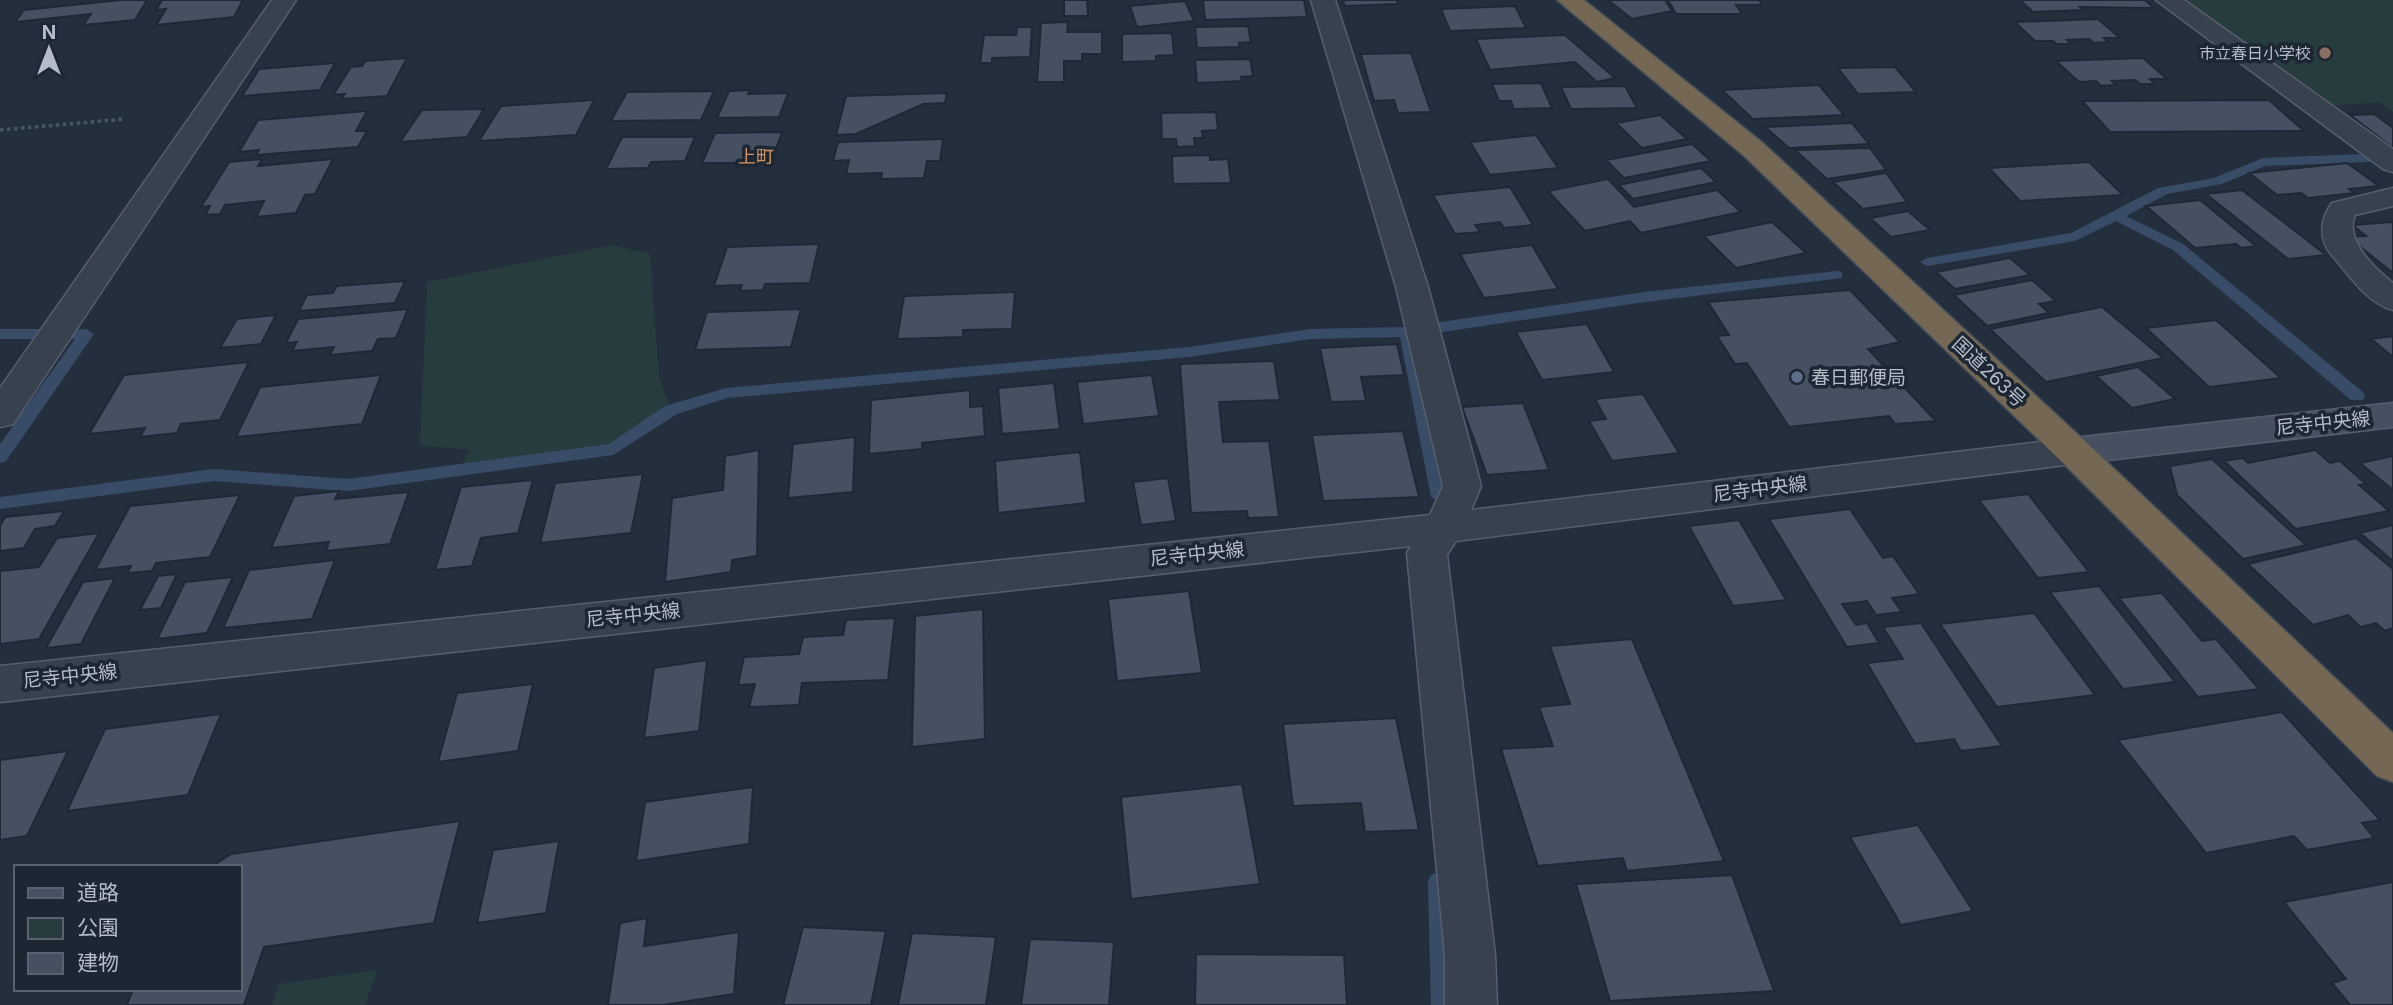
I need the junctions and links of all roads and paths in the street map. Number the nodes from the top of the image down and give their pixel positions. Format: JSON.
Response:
{"nodes":[{"id":1,"x":284,"y":0,"type":"edge"},
{"id":2,"x":1322,"y":0,"type":"edge"},
{"id":3,"x":1571,"y":0,"type":"edge"},
{"id":4,"x":2168,"y":0,"type":"edge"},
{"id":5,"x":125,"y":119,"type":"dead end"},
{"id":6,"x":0,"y":130,"type":"edge"},
{"id":7,"x":2384,"y":157,"type":"edge"},
{"id":8,"x":2393,"y":197,"type":"edge"},
{"id":9,"x":2393,"y":300,"type":"edge"},
{"id":10,"x":0,"y":415,"type":"edge"},
{"id":11,"x":2393,"y":415,"type":"edge"},
{"id":12,"x":2073,"y":451,"type":"junction"},
{"id":13,"x":1444,"y":528,"type":"junction"},
{"id":14,"x":0,"y":684,"type":"edge"},
{"id":15,"x":2393,"y":762,"type":"edge"},
{"id":16,"x":1471,"y":1005,"type":"edge"}],
"edges":[{"from":1,"to":10,"type":"street"},
{"from":2,"to":13,"type":"street"},
{"from":3,"to":12,"type":"highway","name":"国道263号"},
{"from":4,"to":7,"type":"street"},
{"from":5,"to":6,"type":"path"},
{"from":8,"to":9,"type":"street"},
{"from":11,"to":12,"type":"street","name":"尼寺中央線"},
{"from":12,"to":13,"type":"street","name":"尼寺中央線"},
{"from":12,"to":15,"type":"highway","name":"国道263号"},
{"from":13,"to":14,"type":"street","name":"尼寺中央線"},
{"from":13,"to":16,"type":"street"}]}
